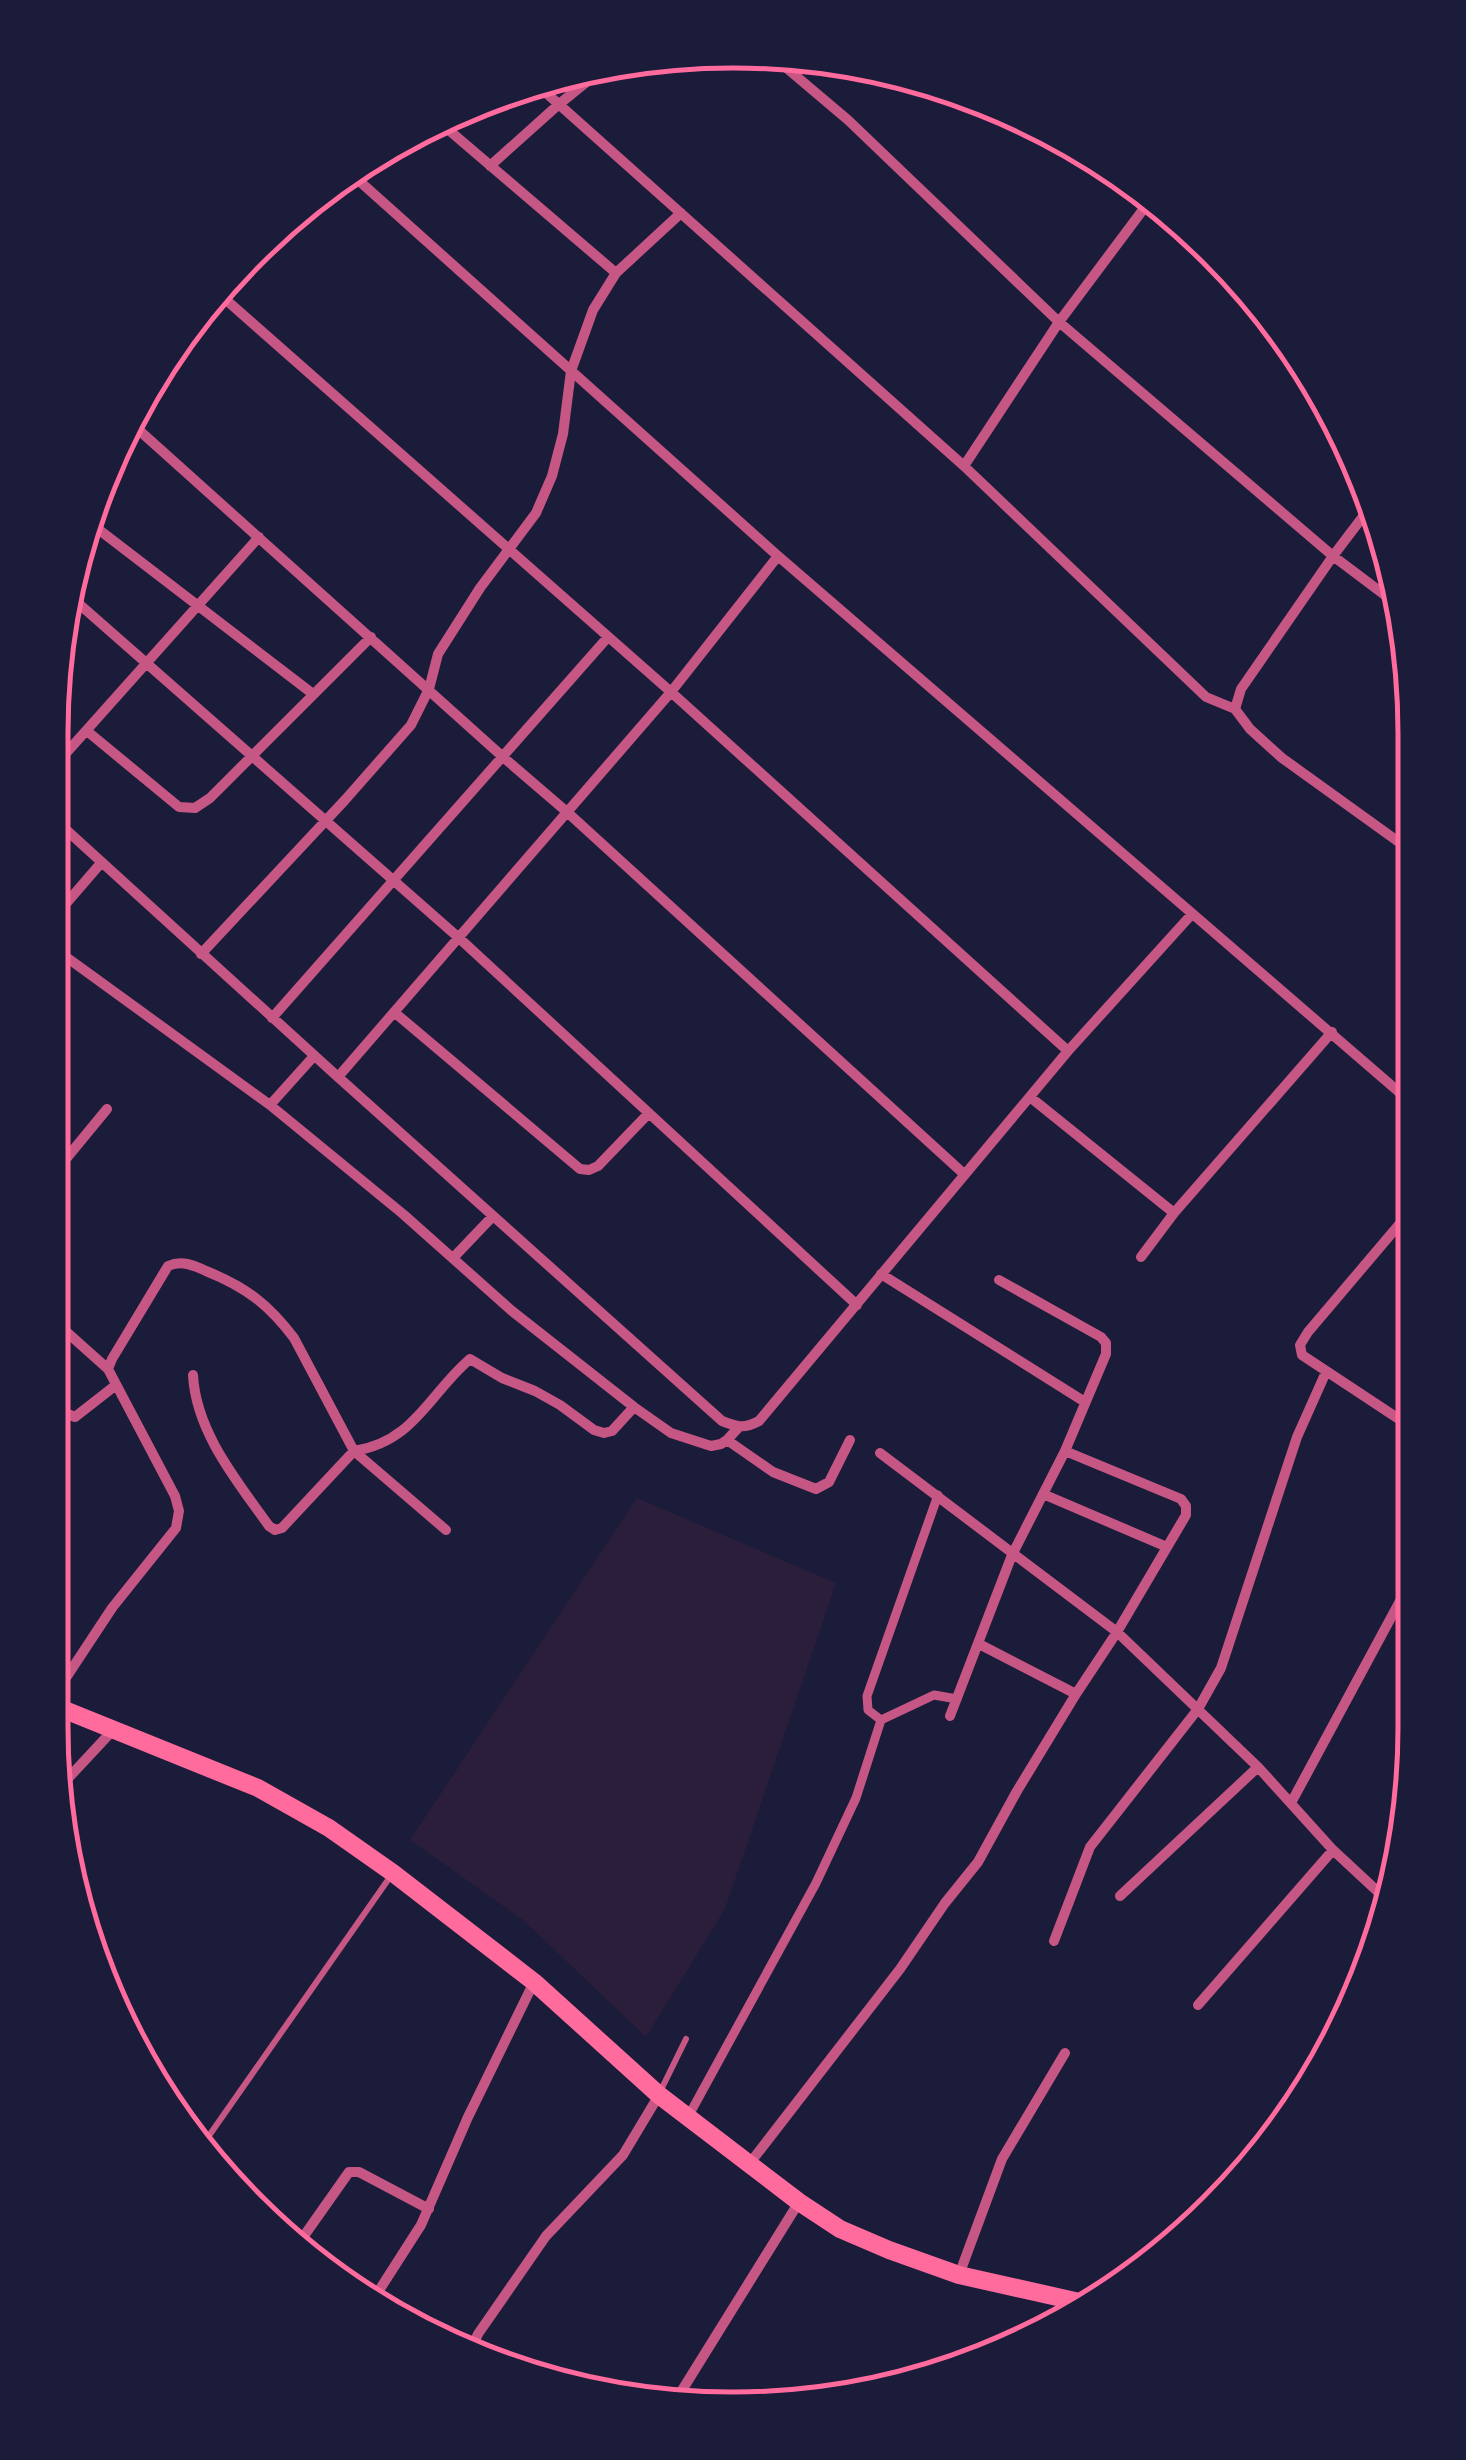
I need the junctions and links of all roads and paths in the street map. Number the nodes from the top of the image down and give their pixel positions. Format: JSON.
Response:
{"nodes":[{"id":1,"x":789,"y":70,"type":"edge"},
{"id":2,"x":584,"y":85,"type":"edge"},
{"id":3,"x":547,"y":94,"type":"edge"},
{"id":4,"x":558,"y":105,"type":"junction"},
{"id":5,"x":450,"y":131,"type":"edge"},
{"id":6,"x":490,"y":166,"type":"junction"},
{"id":7,"x":360,"y":182,"type":"edge"},
{"id":8,"x":1143,"y":209,"type":"edge"},
{"id":9,"x":681,"y":213,"type":"junction"},
{"id":10,"x":616,"y":273,"type":"junction"},
{"id":11,"x":227,"y":301,"type":"edge"},
{"id":12,"x":1059,"y":322,"type":"junction"},
{"id":13,"x":571,"y":371,"type":"junction"},
{"id":14,"x":140,"y":431,"type":"edge"},
{"id":15,"x":964,"y":466,"type":"junction"},
{"id":16,"x":1362,"y":518,"type":"edge"},
{"id":17,"x":100,"y":530,"type":"edge"},
{"id":18,"x":259,"y":537,"type":"junction"},
{"id":19,"x":510,"y":550,"type":"junction"},
{"id":20,"x":778,"y":556,"type":"junction"},
{"id":21,"x":1334,"y":556,"type":"junction"},
{"id":22,"x":1384,"y":594,"type":"edge"},
{"id":23,"x":80,"y":605,"type":"edge"},
{"id":24,"x":199,"y":605,"type":"junction"},
{"id":25,"x":371,"y":637,"type":"junction"},
{"id":26,"x":608,"y":637,"type":"junction"},
{"id":27,"x":147,"y":664,"type":"junction"},
{"id":28,"x":429,"y":688,"type":"junction"},
{"id":29,"x":670,"y":692,"type":"junction"},
{"id":30,"x":313,"y":694,"type":"junction"},
{"id":31,"x":1235,"y":709,"type":"junction"},
{"id":32,"x":87,"y":731,"type":"junction"},
{"id":33,"x":68,"y":752,"type":"edge"},
{"id":34,"x":251,"y":756,"type":"junction"},
{"id":35,"x":503,"y":757,"type":"junction"},
{"id":36,"x":567,"y":812,"type":"junction"},
{"id":37,"x":326,"y":821,"type":"junction"},
{"id":38,"x":68,"y":832,"type":"edge"},
{"id":39,"x":1398,"y":842,"type":"edge"},
{"id":40,"x":101,"y":863,"type":"junction"},
{"id":41,"x":394,"y":880,"type":"junction"},
{"id":42,"x":68,"y":901,"type":"edge"},
{"id":43,"x":1192,"y":914,"type":"junction"},
{"id":44,"x":459,"y":938,"type":"junction"},
{"id":45,"x":202,"y":954,"type":"junction"},
{"id":46,"x":68,"y":958,"type":"edge"},
{"id":47,"x":394,"y":1012,"type":"junction"},
{"id":48,"x":272,"y":1018,"type":"junction"},
{"id":49,"x":1332,"y":1032,"type":"junction"},
{"id":50,"x":1068,"y":1051,"type":"junction"},
{"id":51,"x":314,"y":1056,"type":"junction"},
{"id":52,"x":338,"y":1077,"type":"junction"},
{"id":53,"x":1398,"y":1091,"type":"edge"},
{"id":54,"x":1030,"y":1098,"type":"junction"},
{"id":55,"x":270,"y":1105,"type":"junction"},
{"id":56,"x":107,"y":1108,"type":"dead end"},
{"id":57,"x":649,"y":1114,"type":"junction"},
{"id":58,"x":68,"y":1157,"type":"edge"},
{"id":59,"x":964,"y":1174,"type":"junction"},
{"id":60,"x":1174,"y":1213,"type":"junction"},
{"id":61,"x":493,"y":1216,"type":"junction"},
{"id":62,"x":1398,"y":1227,"type":"edge"},
{"id":63,"x":1141,"y":1257,"type":"dead end"},
{"id":64,"x":452,"y":1258,"type":"junction"},
{"id":65,"x":881,"y":1274,"type":"junction"},
{"id":66,"x":999,"y":1280,"type":"dead end"},
{"id":67,"x":857,"y":1305,"type":"junction"},
{"id":68,"x":68,"y":1334,"type":"edge"},
{"id":69,"x":108,"y":1369,"type":"junction"},
{"id":70,"x":1326,"y":1372,"type":"junction"},
{"id":71,"x":193,"y":1374,"type":"dead end"},
{"id":72,"x":116,"y":1385,"type":"junction"},
{"id":73,"x":1085,"y":1402,"type":"junction"},
{"id":74,"x":634,"y":1408,"type":"junction"},
{"id":75,"x":68,"y":1413,"type":"edge"},
{"id":76,"x":1398,"y":1418,"type":"edge"},
{"id":77,"x":738,"y":1428,"type":"junction"},
{"id":78,"x":727,"y":1440,"type":"junction"},
{"id":79,"x":850,"y":1440,"type":"dead end"},
{"id":80,"x":354,"y":1450,"type":"junction"},
{"id":81,"x":1064,"y":1450,"type":"junction"},
{"id":82,"x":880,"y":1452,"type":"dead end"},
{"id":83,"x":1043,"y":1494,"type":"junction"},
{"id":84,"x":938,"y":1495,"type":"junction"},
{"id":85,"x":446,"y":1530,"type":"dead end"},
{"id":86,"x":1167,"y":1547,"type":"junction"},
{"id":87,"x":1012,"y":1554,"type":"junction"},
{"id":88,"x":1398,"y":1604,"type":"edge"},
{"id":89,"x":1117,"y":1632,"type":"junction"},
{"id":90,"x":979,"y":1644,"type":"junction"},
{"id":91,"x":68,"y":1675,"type":"edge"},
{"id":92,"x":1076,"y":1694,"type":"junction"},
{"id":93,"x":957,"y":1699,"type":"junction"},
{"id":94,"x":1198,"y":1709,"type":"junction"},
{"id":95,"x":68,"y":1710,"type":"edge"},
{"id":96,"x":950,"y":1716,"type":"dead end"},
{"id":97,"x":881,"y":1720,"type":"junction"},
{"id":98,"x":114,"y":1729,"type":"junction"},
{"id":99,"x":1258,"y":1767,"type":"junction"},
{"id":100,"x":70,"y":1777,"type":"edge"},
{"id":101,"x":1291,"y":1803,"type":"junction"},
{"id":102,"x":1333,"y":1850,"type":"junction"},
{"id":103,"x":393,"y":1873,"type":"junction"},
{"id":104,"x":1378,"y":1892,"type":"edge"},
{"id":105,"x":1120,"y":1896,"type":"dead end"},
{"id":106,"x":1054,"y":1941,"type":"dead end"},
{"id":107,"x":534,"y":1982,"type":"junction"},
{"id":108,"x":1198,"y":2004,"type":"dead end"},
{"id":109,"x":686,"y":2039,"type":"dead end"},
{"id":110,"x":1065,"y":2053,"type":"dead end"},
{"id":111,"x":658,"y":2095,"type":"junction"},
{"id":112,"x":688,"y":2117,"type":"junction"},
{"id":113,"x":208,"y":2136,"type":"edge"},
{"id":114,"x":750,"y":2163,"type":"junction"},
{"id":115,"x":799,"y":2202,"type":"junction"},
{"id":116,"x":429,"y":2209,"type":"junction"},
{"id":117,"x":304,"y":2235,"type":"edge"},
{"id":118,"x":958,"y":2275,"type":"junction"},
{"id":119,"x":379,"y":2290,"type":"edge"},
{"id":120,"x":1069,"y":2301,"type":"edge"},
{"id":121,"x":475,"y":2341,"type":"edge"},
{"id":122,"x":682,"y":2390,"type":"edge"}],
"edges":[{"from":1,"to":12,"type":"street"},
{"from":2,"to":4,"type":"street"},
{"from":3,"to":4,"type":"street"},
{"from":4,"to":6,"type":"street"},
{"from":4,"to":9,"type":"street"},
{"from":5,"to":6,"type":"street"},
{"from":6,"to":10,"type":"street"},
{"from":7,"to":13,"type":"street"},
{"from":8,"to":12,"type":"street"},
{"from":9,"to":10,"type":"street"},
{"from":9,"to":15,"type":"street"},
{"from":10,"to":13,"type":"street"},
{"from":11,"to":19,"type":"street"},
{"from":12,"to":15,"type":"street"},
{"from":12,"to":21,"type":"street"},
{"from":13,"to":19,"type":"street"},
{"from":13,"to":20,"type":"street"},
{"from":14,"to":18,"type":"street"},
{"from":15,"to":31,"type":"street"},
{"from":16,"to":21,"type":"street"},
{"from":17,"to":24,"type":"street"},
{"from":18,"to":24,"type":"street"},
{"from":18,"to":25,"type":"street"},
{"from":19,"to":26,"type":"street"},
{"from":19,"to":28,"type":"street"},
{"from":20,"to":29,"type":"street"},
{"from":20,"to":43,"type":"street"},
{"from":21,"to":22,"type":"street"},
{"from":21,"to":31,"type":"street"},
{"from":23,"to":27,"type":"street"},
{"from":24,"to":27,"type":"street"},
{"from":24,"to":30,"type":"street"},
{"from":25,"to":28,"type":"street"},
{"from":25,"to":30,"type":"street"},
{"from":26,"to":29,"type":"street"},
{"from":26,"to":35,"type":"street"},
{"from":27,"to":32,"type":"street"},
{"from":27,"to":34,"type":"street"},
{"from":28,"to":35,"type":"street"},
{"from":28,"to":37,"type":"street"},
{"from":29,"to":36,"type":"street"},
{"from":29,"to":50,"type":"street"},
{"from":30,"to":34,"type":"street"},
{"from":31,"to":39,"type":"street"},
{"from":32,"to":33,"type":"street"},
{"from":32,"to":34,"type":"street"},
{"from":34,"to":37,"type":"street"},
{"from":35,"to":36,"type":"street"},
{"from":35,"to":41,"type":"street"},
{"from":36,"to":44,"type":"street"},
{"from":36,"to":59,"type":"street"},
{"from":37,"to":41,"type":"street"},
{"from":37,"to":45,"type":"street"},
{"from":38,"to":40,"type":"street"},
{"from":40,"to":42,"type":"street"},
{"from":40,"to":45,"type":"street"},
{"from":41,"to":44,"type":"street"},
{"from":41,"to":48,"type":"street"},
{"from":43,"to":49,"type":"street"},
{"from":43,"to":50,"type":"street"},
{"from":44,"to":47,"type":"street"},
{"from":44,"to":57,"type":"street"},
{"from":45,"to":48,"type":"street"},
{"from":46,"to":55,"type":"street"},
{"from":47,"to":52,"type":"street"},
{"from":47,"to":57,"type":"street"},
{"from":48,"to":51,"type":"street"},
{"from":49,"to":53,"type":"street"},
{"from":49,"to":60,"type":"street"},
{"from":50,"to":54,"type":"street"},
{"from":51,"to":52,"type":"street"},
{"from":51,"to":55,"type":"street"},
{"from":52,"to":61,"type":"street"},
{"from":54,"to":59,"type":"street"},
{"from":54,"to":60,"type":"street"},
{"from":55,"to":64,"type":"street"},
{"from":56,"to":58,"type":"street"},
{"from":57,"to":67,"type":"street"},
{"from":59,"to":65,"type":"street"},
{"from":60,"to":63,"type":"street"},
{"from":61,"to":64,"type":"street"},
{"from":61,"to":77,"type":"street"},
{"from":62,"to":70,"type":"street"},
{"from":64,"to":74,"type":"street"},
{"from":65,"to":67,"type":"street"},
{"from":65,"to":73,"type":"street"},
{"from":66,"to":73,"type":"street"},
{"from":67,"to":77,"type":"street"},
{"from":68,"to":69,"type":"street"},
{"from":69,"to":72,"type":"street"},
{"from":69,"to":80,"type":"street"},
{"from":70,"to":76,"type":"street"},
{"from":70,"to":94,"type":"street"},
{"from":71,"to":80,"type":"street"},
{"from":72,"to":75,"type":"street"},
{"from":72,"to":91,"type":"street"},
{"from":73,"to":81,"type":"street"},
{"from":74,"to":78,"type":"street"},
{"from":74,"to":80,"type":"street"},
{"from":77,"to":78,"type":"street"},
{"from":78,"to":79,"type":"street"},
{"from":80,"to":85,"type":"street"},
{"from":81,"to":83,"type":"street"},
{"from":81,"to":86,"type":"street"},
{"from":82,"to":84,"type":"street"},
{"from":83,"to":86,"type":"street"},
{"from":83,"to":87,"type":"street"},
{"from":84,"to":87,"type":"street"},
{"from":84,"to":97,"type":"street"},
{"from":86,"to":89,"type":"street"},
{"from":87,"to":89,"type":"street"},
{"from":87,"to":90,"type":"street"},
{"from":88,"to":101,"type":"street"},
{"from":89,"to":92,"type":"street"},
{"from":89,"to":94,"type":"street"},
{"from":90,"to":92,"type":"street"},
{"from":90,"to":93,"type":"street"},
{"from":92,"to":114,"type":"street"},
{"from":93,"to":96,"type":"street"},
{"from":93,"to":97,"type":"street"},
{"from":94,"to":99,"type":"street"},
{"from":94,"to":106,"type":"street"},
{"from":95,"to":98,"type":"main road"},
{"from":97,"to":112,"type":"street"},
{"from":98,"to":100,"type":"street"},
{"from":98,"to":103,"type":"main road"},
{"from":99,"to":101,"type":"street"},
{"from":99,"to":105,"type":"street"},
{"from":101,"to":102,"type":"street"},
{"from":102,"to":104,"type":"street"},
{"from":102,"to":108,"type":"street"},
{"from":103,"to":107,"type":"main road"},
{"from":103,"to":113,"type":"lane"},
{"from":107,"to":111,"type":"main road"},
{"from":107,"to":116,"type":"street"},
{"from":109,"to":111,"type":"lane"},
{"from":110,"to":118,"type":"street"},
{"from":111,"to":112,"type":"main road"},
{"from":111,"to":121,"type":"street"},
{"from":112,"to":114,"type":"main road"},
{"from":114,"to":115,"type":"main road"},
{"from":115,"to":118,"type":"main road"},
{"from":115,"to":122,"type":"street"},
{"from":116,"to":117,"type":"street"},
{"from":116,"to":119,"type":"street"},
{"from":118,"to":120,"type":"main road"}]}
